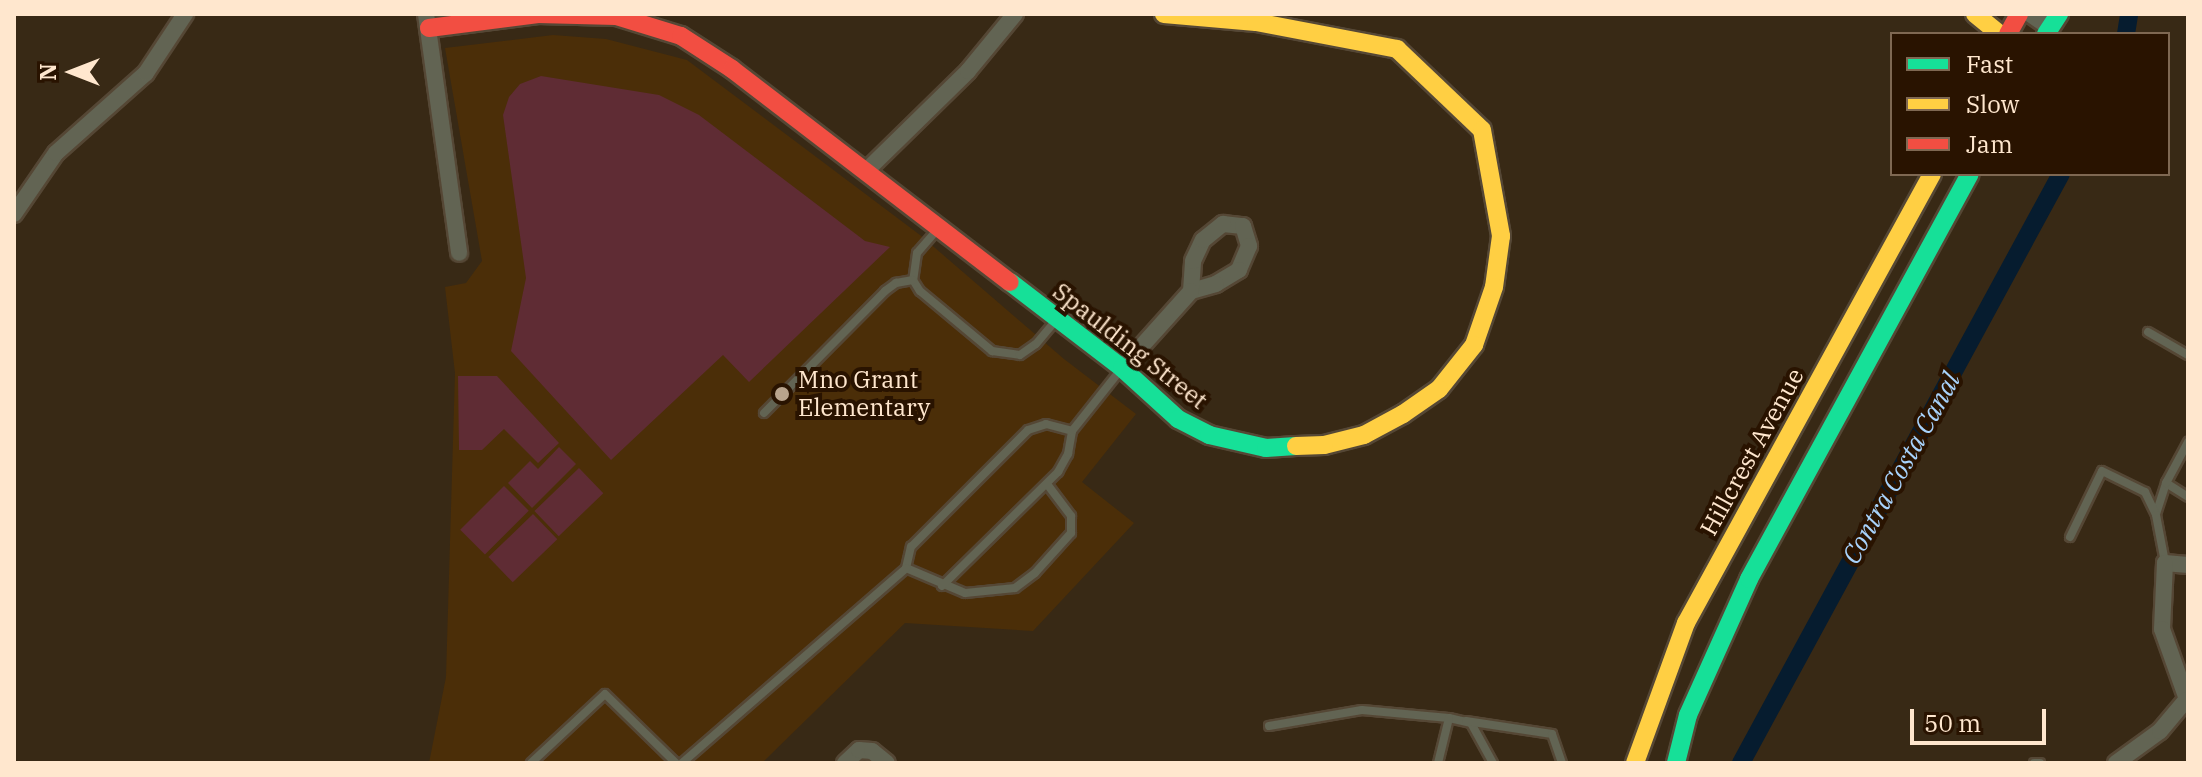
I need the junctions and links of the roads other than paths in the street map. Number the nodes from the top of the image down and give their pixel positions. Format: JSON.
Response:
{"nodes":[{"id":1,"x":185,"y":14,"type":"edge"},
{"id":2,"x":1015,"y":14,"type":"edge"},
{"id":3,"x":1164,"y":14,"type":"edge"},
{"id":4,"x":1975,"y":14,"type":"edge"},
{"id":5,"x":2019,"y":14,"type":"edge"},
{"id":6,"x":2030,"y":14,"type":"edge"},
{"id":7,"x":1257,"y":18,"type":"edge"},
{"id":8,"x":427,"y":21,"type":"edge"},
{"id":9,"x":2052,"y":25,"type":"edge"},
{"id":10,"x":1998,"y":32,"type":"edge"},
{"id":11,"x":2009,"y":32,"type":"edge"},
{"id":12,"x":866,"y":171,"type":"junction"},
{"id":13,"x":1931,"y":176,"type":"edge"},
{"id":14,"x":1969,"y":176,"type":"edge"},
{"id":15,"x":14,"y":214,"type":"edge"},
{"id":16,"x":939,"y":228,"type":"junction"},
{"id":17,"x":459,"y":253,"type":"dead end"},
{"id":18,"x":913,"y":280,"type":"junction"},
{"id":19,"x":1191,"y":291,"type":"dead end"},
{"id":20,"x":1058,"y":319,"type":"junction"},
{"id":21,"x":2148,"y":332,"type":"dead end"},
{"id":22,"x":2188,"y":355,"type":"edge"},
{"id":23,"x":1122,"y":368,"type":"junction"},
{"id":24,"x":764,"y":413,"type":"dead end"},
{"id":25,"x":1072,"y":431,"type":"junction"},
{"id":26,"x":2188,"y":442,"type":"edge"},
{"id":27,"x":2166,"y":483,"type":"junction"},
{"id":28,"x":1047,"y":484,"type":"junction"},
{"id":29,"x":2188,"y":497,"type":"edge"},
{"id":30,"x":2156,"y":515,"type":"junction"},
{"id":31,"x":2070,"y":537,"type":"dead end"},
{"id":32,"x":2165,"y":563,"type":"junction"},
{"id":33,"x":2188,"y":565,"type":"edge"},
{"id":34,"x":906,"y":568,"type":"junction"},
{"id":35,"x":942,"y":586,"type":"junction"},
{"id":36,"x":2187,"y":701,"type":"edge"},
{"id":37,"x":1449,"y":718,"type":"junction"},
{"id":38,"x":1466,"y":721,"type":"junction"},
{"id":39,"x":1269,"y":726,"type":"dead end"},
{"id":40,"x":531,"y":763,"type":"edge"},
{"id":41,"x":679,"y":763,"type":"edge"},
{"id":42,"x":845,"y":763,"type":"edge"},
{"id":43,"x":887,"y":763,"type":"edge"},
{"id":44,"x":1438,"y":763,"type":"edge"},
{"id":45,"x":1493,"y":763,"type":"edge"},
{"id":46,"x":1562,"y":763,"type":"edge"},
{"id":47,"x":1635,"y":763,"type":"edge"},
{"id":48,"x":1676,"y":763,"type":"edge"},
{"id":49,"x":2034,"y":763,"type":"edge"},
{"id":50,"x":2040,"y":763,"type":"edge"},
{"id":51,"x":2116,"y":763,"type":"edge"}],
"edges":[{"from":1,"to":15,"type":"street"},
{"from":2,"to":12,"type":"street"},
{"from":3,"to":7,"type":"street","name":"Spaulding Street"},
{"from":4,"to":10,"type":"street"},
{"from":5,"to":11,"type":"street"},
{"from":6,"to":9,"type":"street"},
{"from":7,"to":23,"type":"street","name":"Spaulding Street"},
{"from":8,"to":12,"type":"street","name":"Spaulding Street"},
{"from":8,"to":17,"type":"street"},
{"from":12,"to":16,"type":"street","name":"Spaulding Street"},
{"from":13,"to":47,"type":"street","name":"Hillcrest Avenue"},
{"from":14,"to":48,"type":"street"},
{"from":16,"to":18,"type":"lane"},
{"from":16,"to":20,"type":"street","name":"Spaulding Street"},
{"from":18,"to":20,"type":"lane"},
{"from":18,"to":24,"type":"lane"},
{"from":19,"to":23,"type":"street"},
{"from":20,"to":23,"type":"street","name":"Spaulding Street"},
{"from":21,"to":22,"type":"lane"},
{"from":23,"to":25,"type":"lane"},
{"from":25,"to":28,"type":"lane"},
{"from":25,"to":34,"type":"lane"},
{"from":26,"to":27,"type":"lane"},
{"from":27,"to":29,"type":"lane"},
{"from":27,"to":30,"type":"lane"},
{"from":28,"to":35,"type":"lane"},
{"from":28,"to":35,"type":"lane"},
{"from":30,"to":31,"type":"lane"},
{"from":30,"to":32,"type":"lane"},
{"from":32,"to":33,"type":"street"},
{"from":32,"to":36,"type":"street"},
{"from":34,"to":35,"type":"lane"},
{"from":34,"to":41,"type":"lane"},
{"from":36,"to":51,"type":"street"},
{"from":37,"to":38,"type":"lane"},
{"from":37,"to":39,"type":"lane"},
{"from":37,"to":44,"type":"lane"},
{"from":38,"to":45,"type":"lane"},
{"from":38,"to":46,"type":"lane"},
{"from":40,"to":41,"type":"lane"},
{"from":42,"to":43,"type":"street"},
{"from":49,"to":50,"type":"lane"}]}
